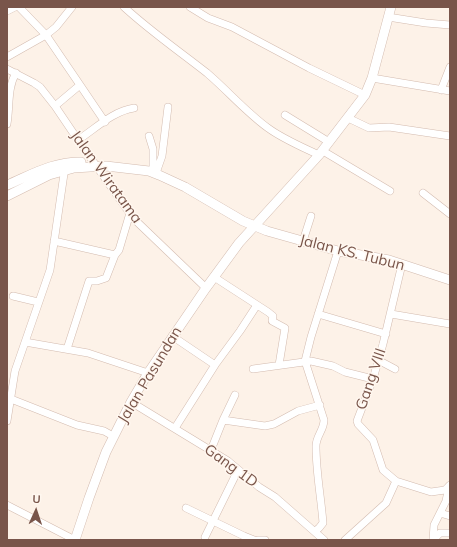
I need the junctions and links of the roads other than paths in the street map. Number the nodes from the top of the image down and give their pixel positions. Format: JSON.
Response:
{"nodes":[{"id":1,"x":15,"y":7,"type":"edge"},
{"id":2,"x":19,"y":7,"type":"edge"},
{"id":3,"x":72,"y":7,"type":"edge"},
{"id":4,"x":124,"y":7,"type":"edge"},
{"id":5,"x":190,"y":7,"type":"edge"},
{"id":6,"x":391,"y":7,"type":"edge"},
{"id":7,"x":7,"y":12,"type":"edge"},
{"id":8,"x":388,"y":17,"type":"junction"},
{"id":9,"x":450,"y":25,"type":"edge"},
{"id":10,"x":46,"y":35,"type":"junction"},
{"id":11,"x":7,"y":57,"type":"edge"},
{"id":12,"x":450,"y":67,"type":"edge"},
{"id":13,"x":7,"y":69,"type":"edge"},
{"id":14,"x":16,"y":73,"type":"junction"},
{"id":15,"x":372,"y":78,"type":"junction"},
{"id":16,"x":80,"y":85,"type":"junction"},
{"id":17,"x":441,"y":90,"type":"junction"},
{"id":18,"x":450,"y":91,"type":"edge"},
{"id":19,"x":365,"y":95,"type":"junction"},
{"id":20,"x":55,"y":106,"type":"junction"},
{"id":21,"x":168,"y":107,"type":"dead end"},
{"id":22,"x":134,"y":108,"type":"dead end"},
{"id":23,"x":285,"y":115,"type":"dead end"},
{"id":24,"x":348,"y":118,"type":"junction"},
{"id":25,"x":104,"y":122,"type":"junction"},
{"id":26,"x":7,"y":124,"type":"edge"},
{"id":27,"x":149,"y":136,"type":"dead end"},
{"id":28,"x":450,"y":136,"type":"edge"},
{"id":29,"x":78,"y":140,"type":"junction"},
{"id":30,"x":329,"y":142,"type":"junction"},
{"id":31,"x":321,"y":153,"type":"junction"},
{"id":32,"x":98,"y":165,"type":"junction"},
{"id":33,"x":66,"y":166,"type":"junction"},
{"id":34,"x":154,"y":173,"type":"junction"},
{"id":35,"x":7,"y":185,"type":"edge"},
{"id":36,"x":390,"y":191,"type":"dead end"},
{"id":37,"x":423,"y":193,"type":"dead end"},
{"id":38,"x":7,"y":196,"type":"edge"},
{"id":39,"x":130,"y":213,"type":"junction"},
{"id":40,"x":450,"y":214,"type":"edge"},
{"id":41,"x":311,"y":216,"type":"dead end"},
{"id":42,"x":254,"y":226,"type":"junction"},
{"id":43,"x":54,"y":241,"type":"junction"},
{"id":44,"x":303,"y":241,"type":"junction"},
{"id":45,"x":338,"y":251,"type":"junction"},
{"id":46,"x":115,"y":254,"type":"junction"},
{"id":47,"x":402,"y":264,"type":"junction"},
{"id":48,"x":214,"y":277,"type":"junction"},
{"id":49,"x":450,"y":280,"type":"edge"},
{"id":50,"x":206,"y":288,"type":"junction"},
{"id":51,"x":14,"y":296,"type":"dead end"},
{"id":52,"x":38,"y":302,"type":"junction"},
{"id":53,"x":257,"y":305,"type":"junction"},
{"id":54,"x":318,"y":314,"type":"junction"},
{"id":55,"x":391,"y":314,"type":"junction"},
{"id":56,"x":450,"y":324,"type":"edge"},
{"id":57,"x":386,"y":334,"type":"junction"},
{"id":58,"x":172,"y":336,"type":"junction"},
{"id":59,"x":25,"y":342,"type":"junction"},
{"id":60,"x":67,"y":349,"type":"junction"},
{"id":61,"x":378,"y":360,"type":"junction"},
{"id":62,"x":305,"y":361,"type":"junction"},
{"id":63,"x":279,"y":365,"type":"junction"},
{"id":64,"x":215,"y":366,"type":"junction"},
{"id":65,"x":253,"y":369,"type":"dead end"},
{"id":66,"x":395,"y":369,"type":"dead end"},
{"id":67,"x":148,"y":373,"type":"junction"},
{"id":68,"x":373,"y":379,"type":"junction"},
{"id":69,"x":235,"y":395,"type":"dead end"},
{"id":70,"x":11,"y":399,"type":"junction"},
{"id":71,"x":131,"y":402,"type":"junction"},
{"id":72,"x":320,"y":405,"type":"junction"},
{"id":73,"x":224,"y":420,"type":"junction"},
{"id":74,"x":7,"y":421,"type":"edge"},
{"id":75,"x":175,"y":428,"type":"junction"},
{"id":76,"x":114,"y":436,"type":"junction"},
{"id":77,"x":211,"y":450,"type":"junction"},
{"id":78,"x":238,"y":470,"type":"junction"},
{"id":79,"x":396,"y":481,"type":"junction"},
{"id":80,"x":449,"y":486,"type":"edge"},
{"id":81,"x":7,"y":506,"type":"edge"},
{"id":82,"x":186,"y":508,"type":"dead end"},
{"id":83,"x":440,"y":513,"type":"junction"},
{"id":84,"x":450,"y":516,"type":"edge"},
{"id":85,"x":212,"y":521,"type":"junction"},
{"id":86,"x":315,"y":531,"type":"junction"},
{"id":87,"x":450,"y":533,"type":"edge"},
{"id":88,"x":204,"y":537,"type":"dead end"},
{"id":89,"x":75,"y":540,"type":"edge"},
{"id":90,"x":254,"y":540,"type":"edge"},
{"id":91,"x":258,"y":540,"type":"edge"},
{"id":92,"x":265,"y":540,"type":"edge"},
{"id":93,"x":324,"y":540,"type":"edge"},
{"id":94,"x":345,"y":540,"type":"edge"},
{"id":95,"x":433,"y":540,"type":"edge"}],
"edges":[{"from":1,"to":7,"type":"street"},
{"from":2,"to":10,"type":"street"},
{"from":3,"to":10,"type":"street"},
{"from":4,"to":31,"type":"street"},
{"from":5,"to":19,"type":"street"},
{"from":6,"to":8,"type":"street","name":"Jalan Pasundan"},
{"from":8,"to":9,"type":"street"},
{"from":8,"to":15,"type":"street","name":"Jalan Pasundan"},
{"from":10,"to":11,"type":"street"},
{"from":10,"to":16,"type":"street"},
{"from":12,"to":17,"type":"street"},
{"from":13,"to":14,"type":"street","name":"Jalan Wiratama"},
{"from":14,"to":20,"type":"street","name":"Jalan Wiratama"},
{"from":14,"to":26,"type":"street"},
{"from":15,"to":17,"type":"street"},
{"from":15,"to":19,"type":"street","name":"Jalan Pasundan"},
{"from":16,"to":20,"type":"street"},
{"from":16,"to":25,"type":"street"},
{"from":17,"to":18,"type":"street"},
{"from":19,"to":24,"type":"street","name":"Jalan Pasundan"},
{"from":20,"to":29,"type":"street","name":"Jalan Wiratama"},
{"from":21,"to":34,"type":"street"},
{"from":22,"to":25,"type":"street"},
{"from":23,"to":30,"type":"street"},
{"from":24,"to":28,"type":"street"},
{"from":24,"to":30,"type":"street","name":"Jalan Pasundan"},
{"from":25,"to":29,"type":"street"},
{"from":27,"to":34,"type":"street"},
{"from":29,"to":32,"type":"street","name":"Jalan Wiratama"},
{"from":30,"to":31,"type":"street","name":"Jalan Pasundan"},
{"from":31,"to":36,"type":"street"},
{"from":31,"to":42,"type":"street","name":"Jalan Pasundan"},
{"from":32,"to":33,"type":"street","name":"Jalan KS. Tubun"},
{"from":32,"to":34,"type":"street","name":"Jalan KS. Tubun"},
{"from":32,"to":39,"type":"street","name":"Jalan Wiratama"},
{"from":33,"to":35,"type":"street"},
{"from":33,"to":38,"type":"street"},
{"from":33,"to":43,"type":"street"},
{"from":34,"to":42,"type":"street","name":"Jalan KS. Tubun"},
{"from":37,"to":40,"type":"street"},
{"from":39,"to":46,"type":"street"},
{"from":39,"to":50,"type":"street","name":"Jalan Wiratama"},
{"from":41,"to":44,"type":"street"},
{"from":42,"to":44,"type":"street","name":"Jalan KS. Tubun"},
{"from":42,"to":48,"type":"street","name":"Jalan Pasundan"},
{"from":43,"to":46,"type":"street"},
{"from":43,"to":52,"type":"street"},
{"from":44,"to":45,"type":"street","name":"Jalan KS. Tubun"},
{"from":45,"to":47,"type":"street","name":"Jalan KS. Tubun"},
{"from":45,"to":54,"type":"street"},
{"from":46,"to":60,"type":"street"},
{"from":47,"to":49,"type":"street","name":"Jalan KS. Tubun"},
{"from":47,"to":55,"type":"street","name":"Gang VIII"},
{"from":48,"to":50,"type":"street","name":"Jalan Pasundan"},
{"from":48,"to":53,"type":"street"},
{"from":50,"to":58,"type":"street","name":"Jalan Pasundan"},
{"from":51,"to":52,"type":"street"},
{"from":52,"to":59,"type":"street"},
{"from":53,"to":63,"type":"street"},
{"from":53,"to":64,"type":"street"},
{"from":54,"to":57,"type":"street"},
{"from":54,"to":62,"type":"street"},
{"from":55,"to":56,"type":"street"},
{"from":55,"to":57,"type":"street","name":"Gang VIII"},
{"from":57,"to":61,"type":"street","name":"Gang VIII"},
{"from":58,"to":64,"type":"street"},
{"from":58,"to":67,"type":"street","name":"Jalan Pasundan"},
{"from":59,"to":60,"type":"street"},
{"from":59,"to":70,"type":"street"},
{"from":60,"to":67,"type":"street"},
{"from":61,"to":66,"type":"street"},
{"from":61,"to":68,"type":"street","name":"Gang VIII"},
{"from":62,"to":63,"type":"street"},
{"from":62,"to":68,"type":"street"},
{"from":62,"to":72,"type":"street"},
{"from":63,"to":65,"type":"street"},
{"from":64,"to":75,"type":"street"},
{"from":67,"to":71,"type":"street","name":"Jalan Pasundan"},
{"from":68,"to":79,"type":"street","name":"Gang VIII"},
{"from":69,"to":73,"type":"street"},
{"from":70,"to":74,"type":"street"},
{"from":70,"to":76,"type":"street"},
{"from":71,"to":75,"type":"street","name":"Gang 1D"},
{"from":71,"to":76,"type":"street","name":"Jalan Pasundan"},
{"from":72,"to":73,"type":"street"},
{"from":72,"to":86,"type":"street"},
{"from":73,"to":77,"type":"street"},
{"from":75,"to":77,"type":"street","name":"Gang 1D"},
{"from":76,"to":89,"type":"street","name":"Jalan Pasundan"},
{"from":77,"to":78,"type":"street","name":"Gang 1D"},
{"from":78,"to":85,"type":"street"},
{"from":78,"to":86,"type":"street","name":"Gang 1D"},
{"from":79,"to":80,"type":"street"},
{"from":79,"to":94,"type":"street"},
{"from":80,"to":83,"type":"street"},
{"from":81,"to":89,"type":"street"},
{"from":82,"to":85,"type":"street"},
{"from":83,"to":84,"type":"street"},
{"from":83,"to":95,"type":"street"},
{"from":85,"to":88,"type":"street"},
{"from":85,"to":90,"type":"street"},
{"from":86,"to":93,"type":"street","name":"Gang 1D"},
{"from":87,"to":95,"type":"street"},
{"from":91,"to":92,"type":"street"}]}
